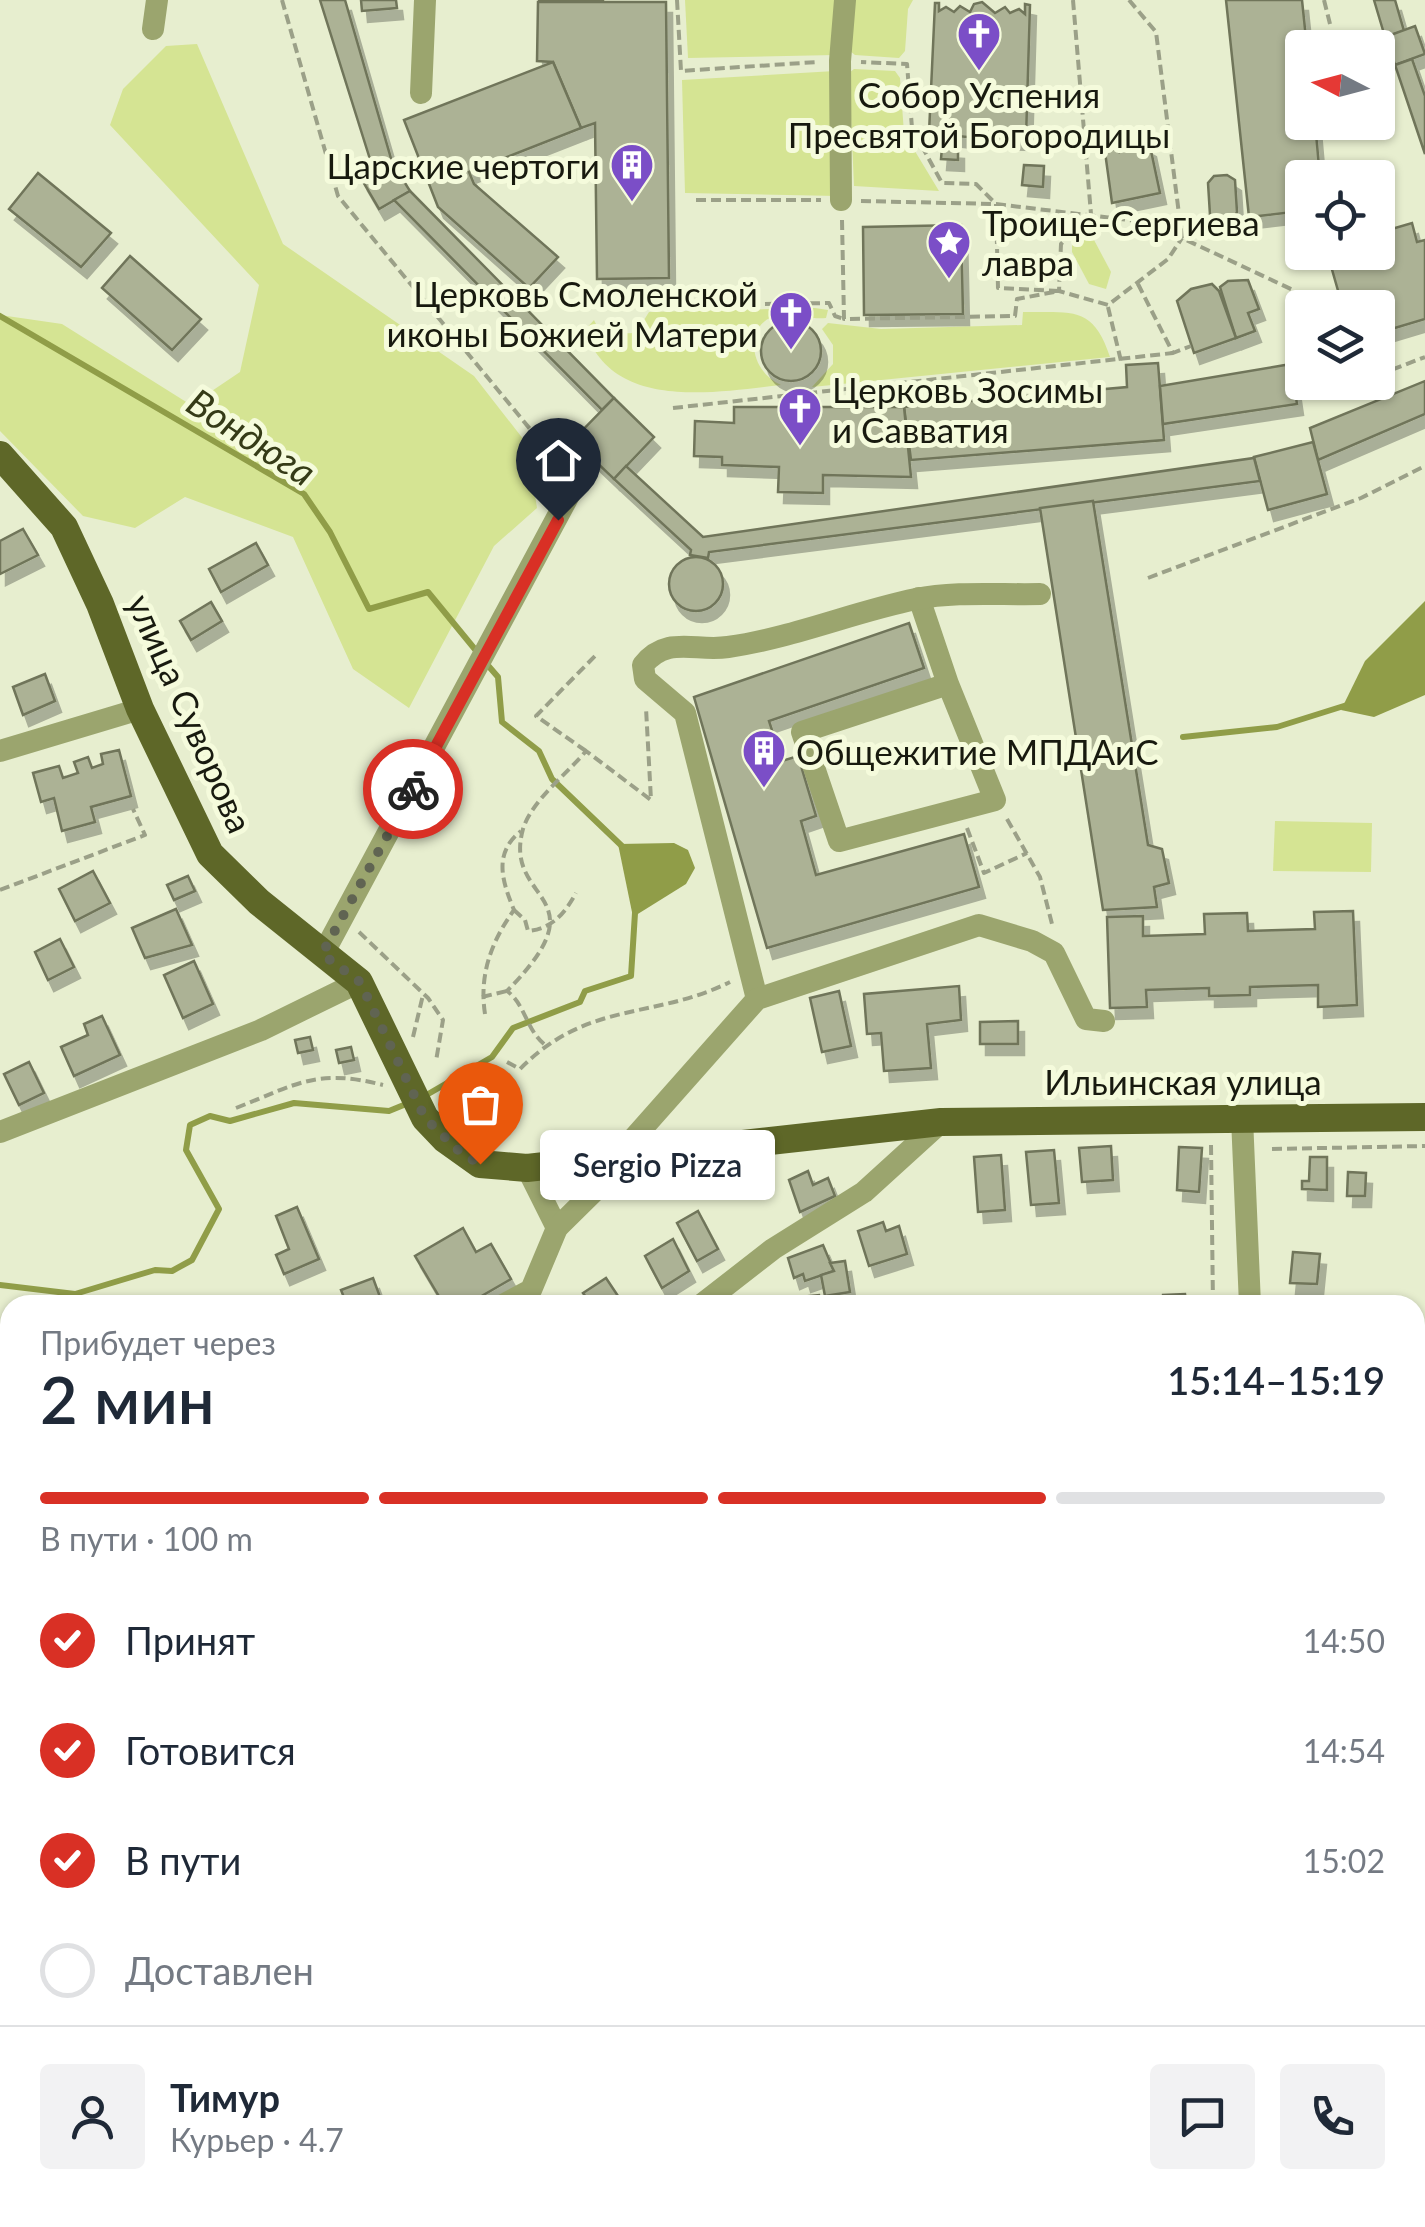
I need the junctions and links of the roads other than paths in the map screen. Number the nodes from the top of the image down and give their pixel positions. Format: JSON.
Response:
{"nodes":[{"id":1,"x":157,"y":0,"type":"edge"},
{"id":2,"x":425,"y":0,"type":"edge"},
{"id":3,"x":845,"y":0,"type":"edge"},
{"id":4,"x":153,"y":29,"type":"dead end"},
{"id":5,"x":421,"y":92,"type":"dead end"},
{"id":6,"x":841,"y":200,"type":"road end"},
{"id":7,"x":0,"y":455,"type":"edge"},
{"id":8,"x":590,"y":456,"type":"dead end"},
{"id":9,"x":1040,"y":594,"type":"dead end"},
{"id":10,"x":919,"y":598,"type":"junction"},
{"id":11,"x":948,"y":684,"type":"junction"},
{"id":12,"x":140,"y":709,"type":"junction"},
{"id":13,"x":0,"y":751,"type":"edge"},
{"id":14,"x":322,"y":954,"type":"junction"},
{"id":15,"x":360,"y":982,"type":"junction"},
{"id":16,"x":757,"y":999,"type":"junction"},
{"id":17,"x":1104,"y":1021,"type":"dead end"},
{"id":18,"x":395,"y":1080,"type":"joint"},
{"id":19,"x":1242,"y":1118,"type":"junction"},
{"id":20,"x":1425,"y":1118,"type":"edge"},
{"id":21,"x":941,"y":1122,"type":"junction"},
{"id":22,"x":0,"y":1132,"type":"edge"},
{"id":23,"x":623,"y":1156,"type":"junction"},
{"id":24,"x":527,"y":1168,"type":"junction"},
{"id":25,"x":557,"y":1228,"type":"junction"},
{"id":26,"x":521,"y":1295,"type":"edge"},
{"id":27,"x":714,"y":1295,"type":"edge"},
{"id":28,"x":1250,"y":1295,"type":"edge"}],
"edges":[{"from":1,"to":4,"type":"street"},
{"from":2,"to":5,"type":"street"},
{"from":3,"to":6,"type":"street"},
{"from":7,"to":12,"type":"main road","name":"улица Суворова"},
{"from":8,"to":14,"type":"street"},
{"from":9,"to":10,"type":"street"},
{"from":10,"to":11,"type":"street"},
{"from":10,"to":16,"type":"street"},
{"from":11,"to":11,"type":"street"},
{"from":12,"to":13,"type":"street"},
{"from":12,"to":14,"type":"main road","name":"улица Суворова"},
{"from":14,"to":15,"type":"main road","name":"улица Суворова"},
{"from":15,"to":18,"type":"main road","name":"улица Суворова"},
{"from":15,"to":22,"type":"street"},
{"from":16,"to":17,"type":"street"},
{"from":16,"to":23,"type":"street"},
{"from":18,"to":24,"type":"main road","name":"Ильинская улица"},
{"from":19,"to":20,"type":"main road","name":"Ильинская улица"},
{"from":19,"to":21,"type":"main road","name":"Ильинская улица"},
{"from":19,"to":28,"type":"street"},
{"from":21,"to":23,"type":"main road","name":"Ильинская улица"},
{"from":21,"to":27,"type":"street"},
{"from":23,"to":24,"type":"main road","name":"Ильинская улица"},
{"from":23,"to":25,"type":"street"},
{"from":24,"to":25,"type":"street"},
{"from":25,"to":26,"type":"street"}]}
